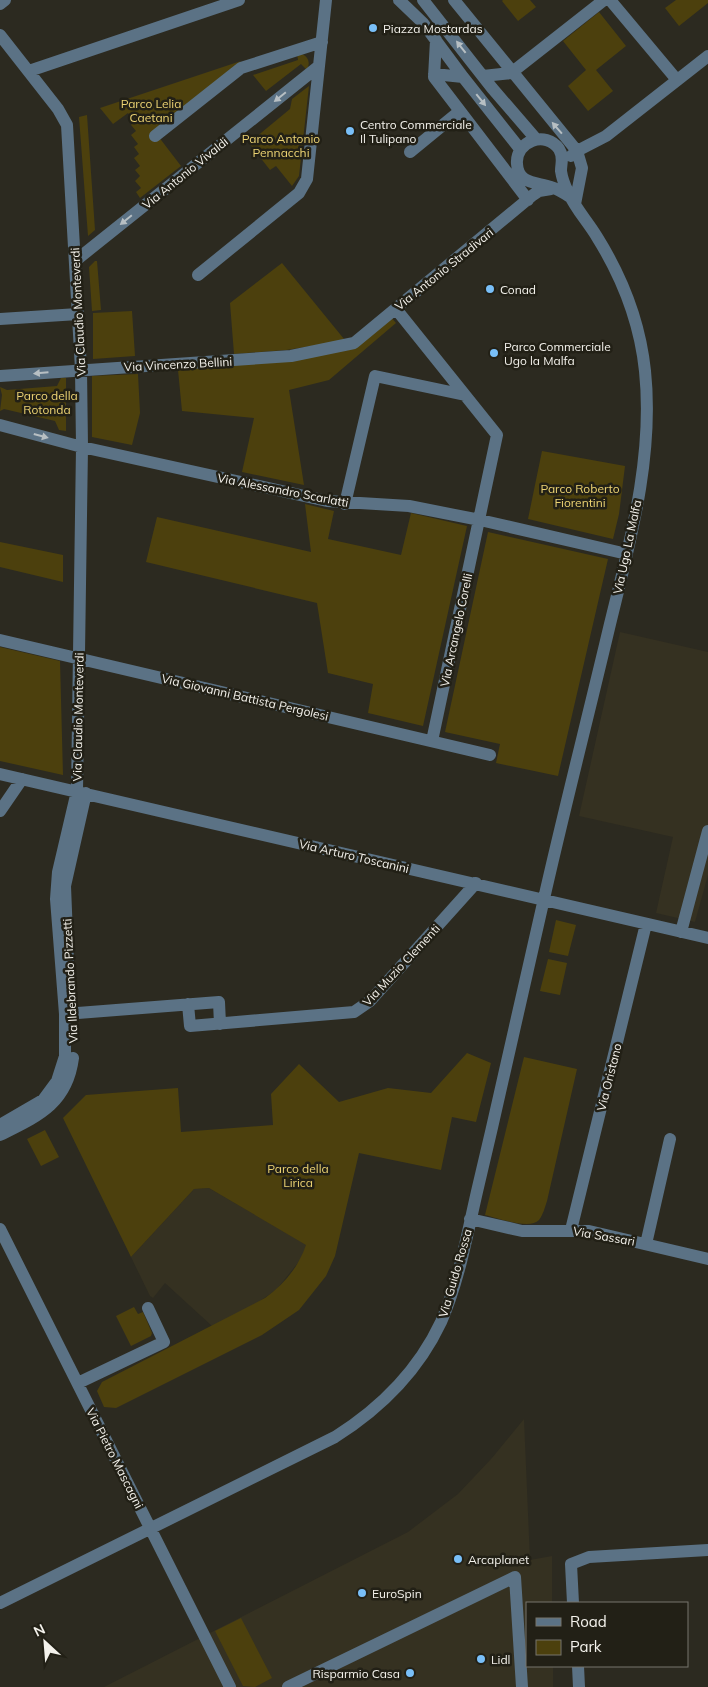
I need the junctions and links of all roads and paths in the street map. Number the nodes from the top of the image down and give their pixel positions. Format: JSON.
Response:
{"nodes":[{"id":1,"x":5,"y":0,"type":"edge"},
{"id":2,"x":239,"y":0,"type":"edge"},
{"id":3,"x":326,"y":0,"type":"edge"},
{"id":4,"x":422,"y":0,"type":"edge"},
{"id":5,"x":454,"y":0,"type":"edge"},
{"id":6,"x":604,"y":0,"type":"edge"},
{"id":7,"x":610,"y":0,"type":"edge"},
{"id":8,"x":0,"y":4,"type":"edge"},
{"id":9,"x":404,"y":4,"type":"edge"},
{"id":10,"x":0,"y":35,"type":"edge"},
{"id":11,"x":436,"y":40,"type":"junction"},
{"id":12,"x":322,"y":42,"type":"junction"},
{"id":13,"x":708,"y":56,"type":"edge"},
{"id":14,"x":318,"y":66,"type":"junction"},
{"id":15,"x":29,"y":71,"type":"junction"},
{"id":16,"x":511,"y":73,"type":"junction"},
{"id":17,"x":434,"y":74,"type":"junction"},
{"id":18,"x":483,"y":76,"type":"junction"},
{"id":19,"x":463,"y":77,"type":"junction"},
{"id":20,"x":677,"y":80,"type":"junction"},
{"id":21,"x":460,"y":111,"type":"junction"},
{"id":22,"x":155,"y":136,"type":"dead end"},
{"id":23,"x":536,"y":139,"type":"junction"},
{"id":24,"x":520,"y":149,"type":"junction"},
{"id":25,"x":577,"y":151,"type":"junction"},
{"id":26,"x":410,"y":152,"type":"dead end"},
{"id":27,"x":562,"y":166,"type":"junction"},
{"id":28,"x":559,"y":190,"type":"joint"},
{"id":29,"x":534,"y":191,"type":"junction"},
{"id":30,"x":573,"y":201,"type":"junction"},
{"id":31,"x":76,"y":261,"type":"junction"},
{"id":32,"x":198,"y":274,"type":"dead end"},
{"id":33,"x":396,"y":309,"type":"junction"},
{"id":34,"x":78,"y":314,"type":"junction"},
{"id":35,"x":0,"y":319,"type":"edge"},
{"id":36,"x":354,"y":343,"type":"joint"},
{"id":37,"x":82,"y":369,"type":"junction"},
{"id":38,"x":0,"y":376,"type":"edge"},
{"id":39,"x":465,"y":395,"type":"junction"},
{"id":40,"x":0,"y":425,"type":"edge"},
{"id":41,"x":82,"y":446,"type":"junction"},
{"id":42,"x":344,"y":504,"type":"junction"},
{"id":43,"x":480,"y":520,"type":"junction"},
{"id":44,"x":627,"y":554,"type":"junction"},
{"id":45,"x":0,"y":640,"type":"edge"},
{"id":46,"x":78,"y":658,"type":"junction"},
{"id":47,"x":432,"y":741,"type":"junction"},
{"id":48,"x":490,"y":755,"type":"dead end"},
{"id":49,"x":0,"y":774,"type":"edge"},
{"id":50,"x":22,"y":779,"type":"junction"},
{"id":51,"x":81,"y":792,"type":"junction"},
{"id":52,"x":0,"y":811,"type":"edge"},
{"id":53,"x":708,"y":831,"type":"edge"},
{"id":54,"x":476,"y":883,"type":"junction"},
{"id":55,"x":544,"y":899,"type":"junction"},
{"id":56,"x":646,"y":924,"type":"junction"},
{"id":57,"x":681,"y":932,"type":"junction"},
{"id":58,"x":708,"y":938,"type":"edge"},
{"id":59,"x":188,"y":1004,"type":"junction"},
{"id":60,"x":68,"y":1014,"type":"junction"},
{"id":61,"x":220,"y":1024,"type":"junction"},
{"id":62,"x":0,"y":1125,"type":"edge"},
{"id":63,"x":0,"y":1135,"type":"edge"},
{"id":64,"x":670,"y":1139,"type":"dead end"},
{"id":65,"x":470,"y":1219,"type":"junction"},
{"id":66,"x":0,"y":1229,"type":"edge"},
{"id":67,"x":571,"y":1230,"type":"junction"},
{"id":68,"x":646,"y":1244,"type":"junction"},
{"id":69,"x":708,"y":1259,"type":"edge"},
{"id":70,"x":148,"y":1308,"type":"dead end"},
{"id":71,"x":78,"y":1383,"type":"junction"},
{"id":72,"x":150,"y":1528,"type":"junction"},
{"id":73,"x":708,"y":1550,"type":"edge"},
{"id":74,"x":573,"y":1602,"type":"edge"},
{"id":75,"x":0,"y":1603,"type":"edge"},
{"id":76,"x":578,"y":1667,"type":"edge"},
{"id":77,"x":230,"y":1687,"type":"edge"},
{"id":78,"x":288,"y":1687,"type":"edge"},
{"id":79,"x":522,"y":1687,"type":"edge"},
{"id":80,"x":579,"y":1687,"type":"edge"}],
"edges":[{"from":1,"to":8,"type":"street"},
{"from":2,"to":15,"type":"street"},
{"from":3,"to":12,"type":"street"},
{"from":18,"to":4,"type":"street","name":"Via Ugo La Malfa","one_way":true},
{"from":5,"to":16,"type":"street"},
{"from":6,"to":16,"type":"street"},
{"from":7,"to":20,"type":"street"},
{"from":9,"to":11,"type":"street"},
{"from":10,"to":15,"type":"street","name":"Via Claudio Monteverdi"},
{"from":11,"to":17,"type":"street"},
{"from":11,"to":19,"type":"street"},
{"from":12,"to":14,"type":"street"},
{"from":12,"to":22,"type":"street"},
{"from":13,"to":20,"type":"street"},
{"from":14,"to":31,"type":"street","name":"Via Antonio Vivaldi","one_way":true},
{"from":14,"to":32,"type":"street"},
{"from":15,"to":31,"type":"street","name":"Via Claudio Monteverdi"},
{"from":16,"to":18,"type":"street"},
{"from":25,"to":16,"type":"street","one_way":true},
{"from":17,"to":19,"type":"street"},
{"from":17,"to":21,"type":"street"},
{"from":18,"to":23,"type":"street","name":"Via Ugo La Malfa"},
{"from":19,"to":24,"type":"street","one_way":true},
{"from":20,"to":25,"type":"street"},
{"from":21,"to":26,"type":"street"},
{"from":21,"to":29,"type":"street"},
{"from":23,"to":24,"type":"street"},
{"from":23,"to":27,"type":"street","name":"Via Ugo La Malfa"},
{"from":24,"to":29,"type":"street"},
{"from":25,"to":27,"type":"street"},
{"from":25,"to":30,"type":"street"},
{"from":27,"to":29,"type":"street"},
{"from":27,"to":30,"type":"street","name":"Via Ugo La Malfa"},
{"from":28,"to":29,"type":"street","name":"Via Antonio Stradivari"},
{"from":28,"to":30,"type":"street","name":"Via Ugo La Malfa"},
{"from":29,"to":33,"type":"street","name":"Via Antonio Stradivari"},
{"from":30,"to":44,"type":"street","name":"Via Ugo La Malfa"},
{"from":31,"to":34,"type":"street","name":"Via Claudio Monteverdi"},
{"from":33,"to":36,"type":"street","name":"Via Antonio Stradivari"},
{"from":33,"to":39,"type":"street","name":"Via Arcangelo Corelli"},
{"from":34,"to":35,"type":"street"},
{"from":34,"to":37,"type":"street","name":"Via Claudio Monteverdi"},
{"from":36,"to":37,"type":"street","name":"Via Vincenzo Bellini"},
{"from":37,"to":38,"type":"street","name":"Via Vincenzo Bellini","one_way":true},
{"from":37,"to":41,"type":"street","name":"Via Claudio Monteverdi"},
{"from":39,"to":42,"type":"street"},
{"from":39,"to":43,"type":"street","name":"Via Arcangelo Corelli"},
{"from":40,"to":41,"type":"street","name":"Via Alessandro Scarlatti","one_way":true},
{"from":41,"to":42,"type":"street","name":"Via Alessandro Scarlatti"},
{"from":41,"to":46,"type":"street","name":"Via Claudio Monteverdi"},
{"from":42,"to":43,"type":"street","name":"Via Alessandro Scarlatti"},
{"from":43,"to":44,"type":"street","name":"Via Alessandro Scarlatti"},
{"from":43,"to":47,"type":"street","name":"Via Arcangelo Corelli"},
{"from":44,"to":55,"type":"street","name":"Via Ugo La Malfa"},
{"from":45,"to":46,"type":"street","name":"Via Giovanni Battista Pergolesi"},
{"from":46,"to":47,"type":"street","name":"Via Giovanni Battista Pergolesi"},
{"from":46,"to":51,"type":"street","name":"Via Claudio Monteverdi"},
{"from":47,"to":48,"type":"street","name":"Via Giovanni Battista Pergolesi"},
{"from":49,"to":50,"type":"street","name":"Via Arturo Toscanini"},
{"from":50,"to":51,"type":"street","name":"Via Arturo Toscanini"},
{"from":50,"to":52,"type":"street"},
{"from":51,"to":54,"type":"street","name":"Via Arturo Toscanini"},
{"from":51,"to":60,"type":"street","name":"Via Ildebrando Pizzetti"},
{"from":53,"to":57,"type":"street"},
{"from":54,"to":55,"type":"street","name":"Via Arturo Toscanini"},
{"from":54,"to":61,"type":"street","name":"Via Muzio Clementi"},
{"from":55,"to":56,"type":"street","name":"Via Arturo Toscanini"},
{"from":55,"to":65,"type":"street","name":"Via Guido Rossa"},
{"from":56,"to":57,"type":"street","name":"Via Arturo Toscanini"},
{"from":56,"to":67,"type":"street","name":"Via Oristano"},
{"from":57,"to":58,"type":"street","name":"Via Arturo Toscanini"},
{"from":59,"to":60,"type":"street"},
{"from":59,"to":61,"type":"street"},
{"from":59,"to":61,"type":"street","name":"Via Muzio Clementi"},
{"from":60,"to":62,"type":"street","name":"Via Ildebrando Pizzetti"},
{"from":60,"to":63,"type":"street","name":"Via Ildebrando Pizzetti"},
{"from":64,"to":68,"type":"street"},
{"from":65,"to":67,"type":"street","name":"Via Sassari"},
{"from":65,"to":72,"type":"street","name":"Via Guido Rossa"},
{"from":66,"to":71,"type":"street","name":"Via Pietro Mascagni"},
{"from":67,"to":68,"type":"street","name":"Via Sassari"},
{"from":68,"to":69,"type":"street","name":"Via Sassari"},
{"from":70,"to":71,"type":"street"},
{"from":71,"to":72,"type":"street","name":"Via Pietro Mascagni"},
{"from":72,"to":75,"type":"street","name":"Via Guido Rossa"},
{"from":72,"to":77,"type":"street","name":"Via Pietro Mascagni"},
{"from":73,"to":74,"type":"street"},
{"from":76,"to":80,"type":"street"},
{"from":78,"to":79,"type":"street"}]}
